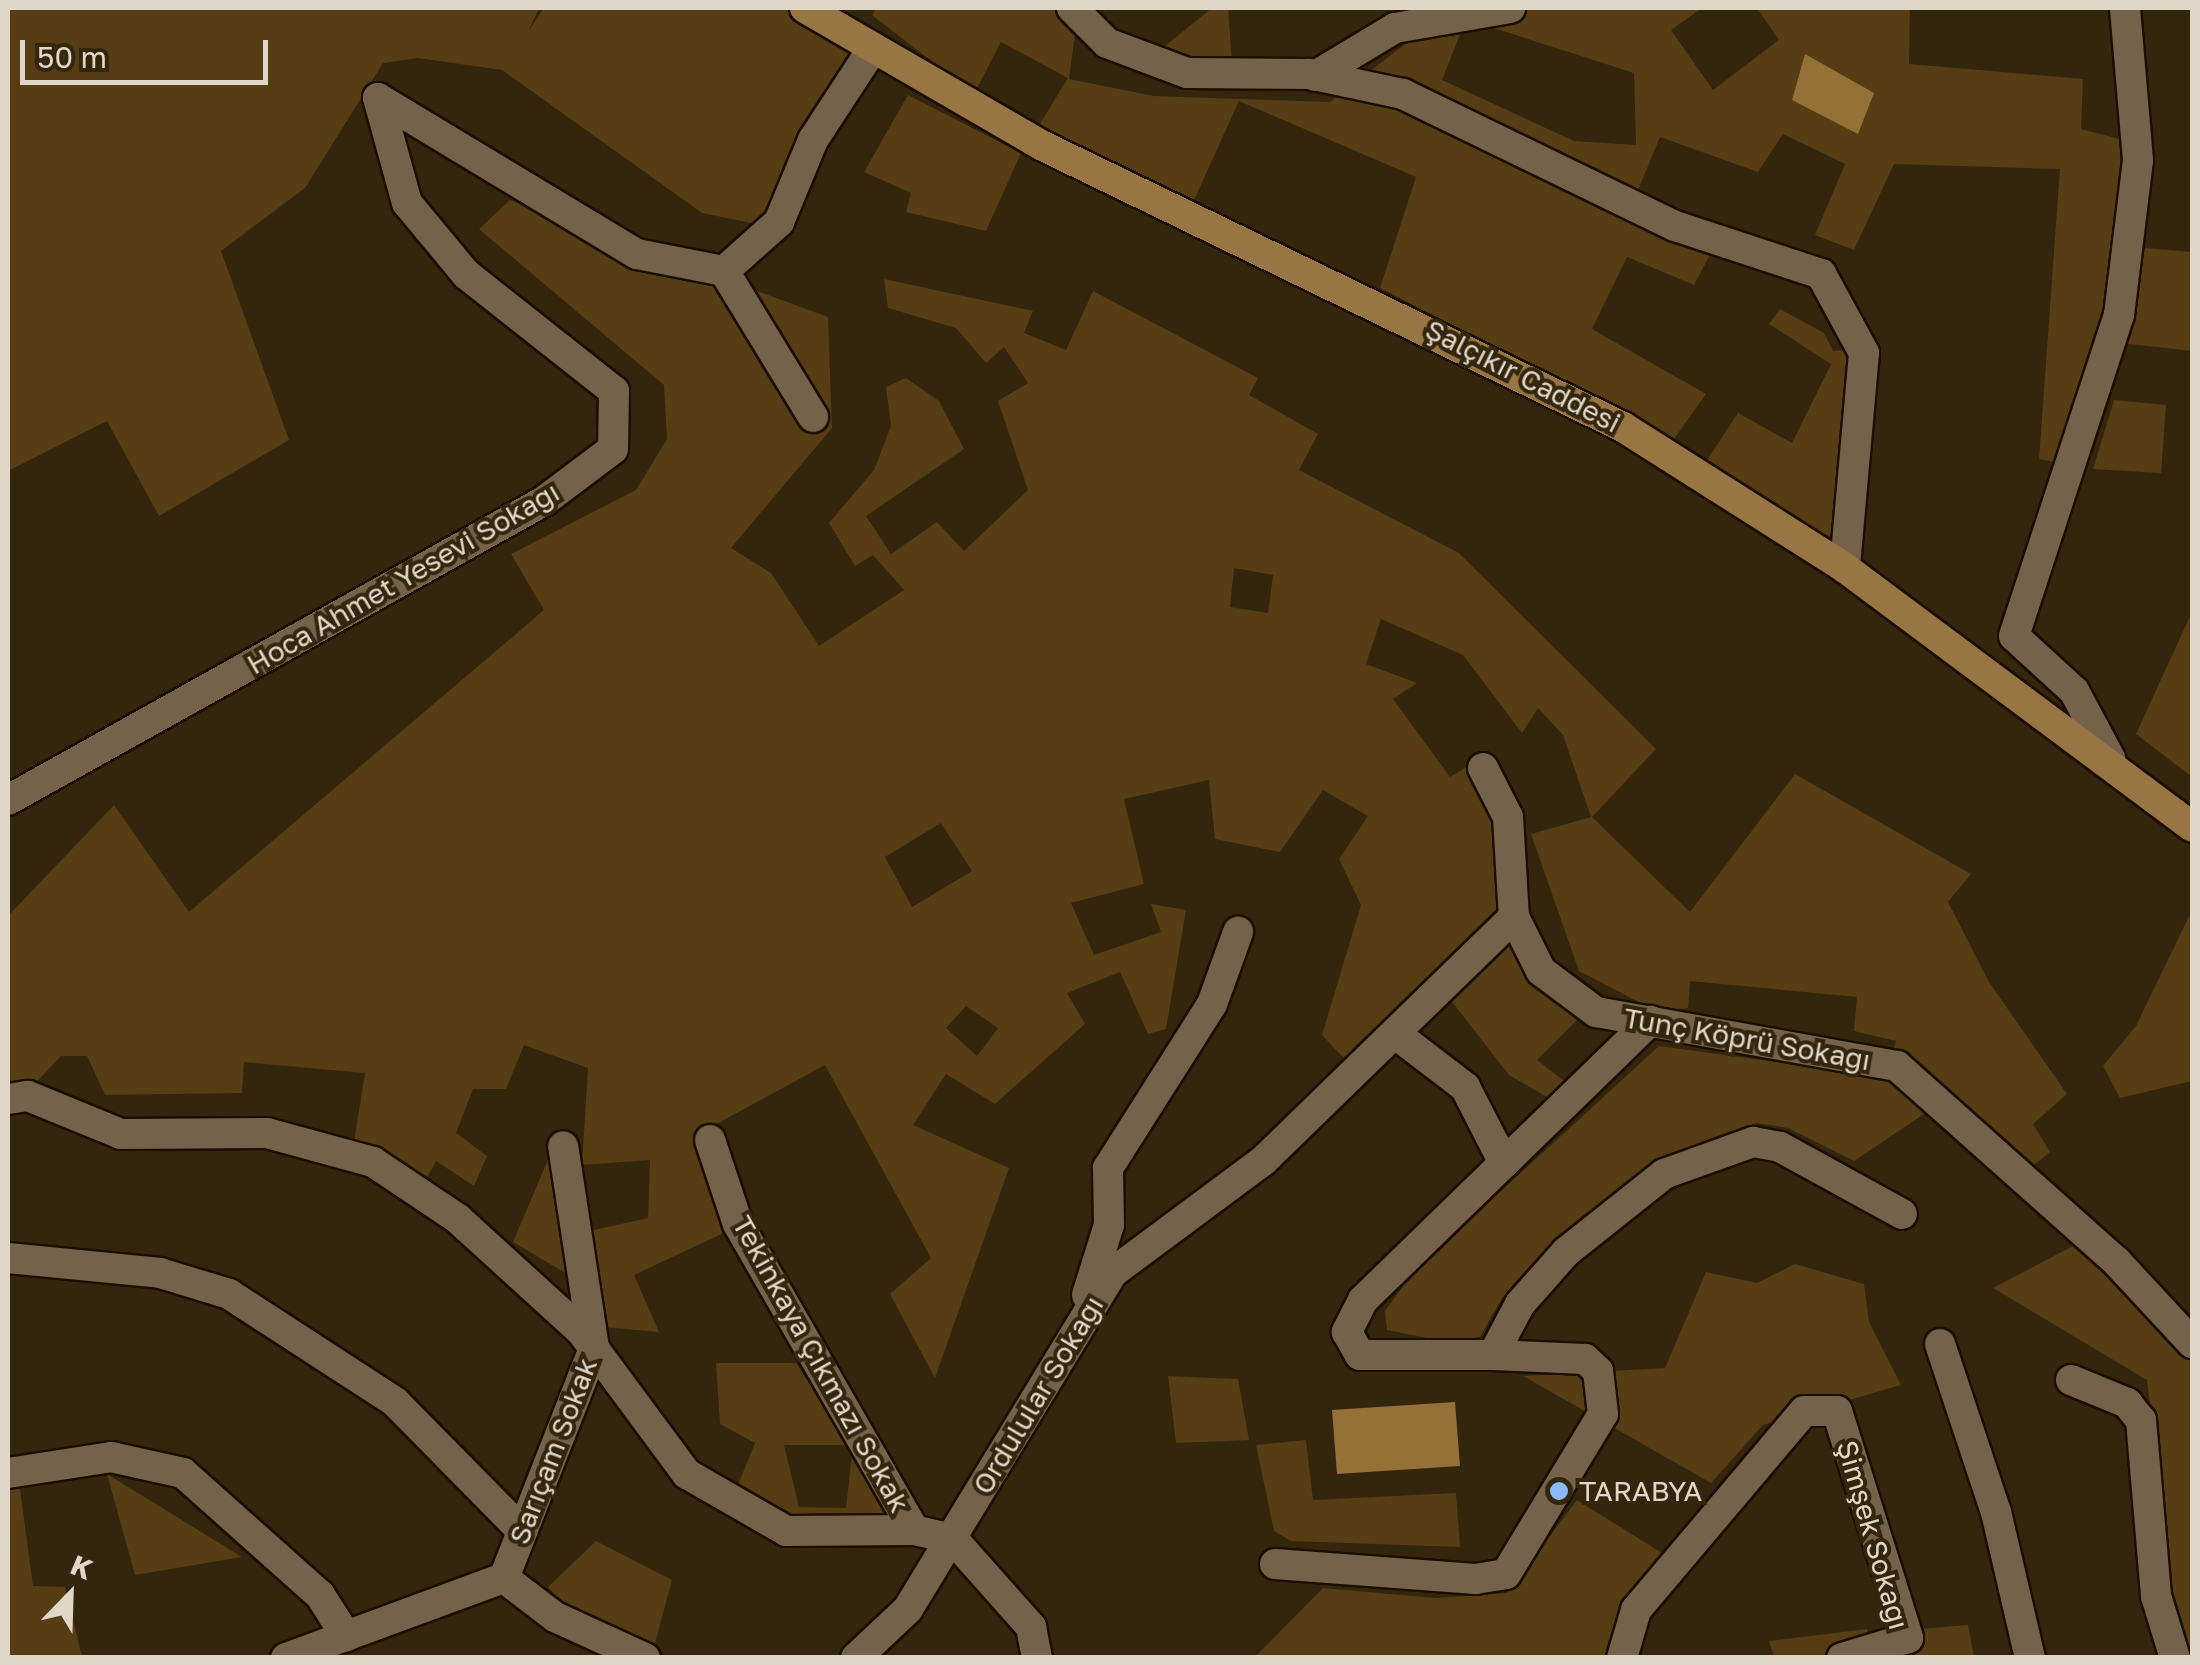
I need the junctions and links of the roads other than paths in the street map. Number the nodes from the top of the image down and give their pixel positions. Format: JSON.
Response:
{"nodes":[{"id":1,"x":805,"y":8,"type":"edge"},
{"id":2,"x":1072,"y":8,"type":"edge"},
{"id":3,"x":1510,"y":8,"type":"edge"},
{"id":4,"x":2125,"y":8,"type":"edge"},
{"id":5,"x":871,"y":51,"type":"junction"},
{"id":6,"x":1315,"y":76,"type":"junction"},
{"id":7,"x":724,"y":271,"type":"junction"},
{"id":8,"x":813,"y":417,"type":"dead end"},
{"id":9,"x":1845,"y":568,"type":"junction"},
{"id":10,"x":2110,"y":758,"type":"junction"},
{"id":11,"x":1483,"y":768,"type":"dead end"},
{"id":12,"x":8,"y":800,"type":"edge"},
{"id":13,"x":2192,"y":827,"type":"edge"},
{"id":14,"x":1514,"y":917,"type":"junction"},
{"id":15,"x":1238,"y":932,"type":"dead end"},
{"id":16,"x":1650,"y":1021,"type":"junction"},
{"id":17,"x":1397,"y":1035,"type":"junction"},
{"id":18,"x":8,"y":1099,"type":"edge"},
{"id":19,"x":710,"y":1140,"type":"dead end"},
{"id":20,"x":563,"y":1146,"type":"dead end"},
{"id":21,"x":1504,"y":1163,"type":"junction"},
{"id":22,"x":1902,"y":1214,"type":"dead end"},
{"id":23,"x":8,"y":1258,"type":"edge"},
{"id":24,"x":1079,"y":1322,"type":"junction"},
{"id":25,"x":2192,"y":1343,"type":"edge"},
{"id":26,"x":1940,"y":1344,"type":"dead end"},
{"id":27,"x":594,"y":1348,"type":"junction"},
{"id":28,"x":1493,"y":1356,"type":"junction"},
{"id":29,"x":2070,"y":1380,"type":"dead end"},
{"id":30,"x":8,"y":1473,"type":"edge"},
{"id":31,"x":522,"y":1530,"type":"junction"},
{"id":32,"x":914,"y":1530,"type":"junction"},
{"id":33,"x":952,"y":1540,"type":"junction"},
{"id":34,"x":1275,"y":1564,"type":"dead end"},
{"id":35,"x":504,"y":1578,"type":"junction"},
{"id":36,"x":346,"y":1636,"type":"junction"},
{"id":37,"x":286,"y":1658,"type":"edge"},
{"id":38,"x":645,"y":1658,"type":"edge"},
{"id":39,"x":856,"y":1658,"type":"edge"},
{"id":40,"x":1037,"y":1658,"type":"edge"},
{"id":41,"x":1622,"y":1658,"type":"edge"},
{"id":42,"x":1842,"y":1658,"type":"edge"},
{"id":43,"x":2030,"y":1658,"type":"edge"},
{"id":44,"x":2175,"y":1658,"type":"edge"}],
"edges":[{"from":1,"to":5,"type":"main road","name":"Şalçıkır Caddesi"},
{"from":2,"to":6,"type":"street"},
{"from":3,"to":6,"type":"street"},
{"from":4,"to":10,"type":"street"},
{"from":5,"to":7,"type":"street"},
{"from":5,"to":9,"type":"main road","name":"Şalçıkır Caddesi"},
{"from":6,"to":9,"type":"street"},
{"from":7,"to":8,"type":"street"},
{"from":7,"to":12,"type":"street","name":"Hoca Ahmet Yesevi Sokağı"},
{"from":9,"to":10,"type":"main road","name":"Şalçıkır Caddesi"},
{"from":10,"to":13,"type":"main road","name":"Şalçıkır Caddesi"},
{"from":11,"to":14,"type":"street","name":"Tunç Köprü Sokağı"},
{"from":14,"to":16,"type":"street","name":"Tunç Köprü Sokağı"},
{"from":14,"to":17,"type":"street","name":"Ordulular Sokağı"},
{"from":15,"to":24,"type":"street"},
{"from":16,"to":21,"type":"street"},
{"from":16,"to":25,"type":"street","name":"Tunç Köprü Sokağı"},
{"from":17,"to":21,"type":"street"},
{"from":17,"to":24,"type":"street","name":"Ordulular Sokağı"},
{"from":18,"to":27,"type":"street"},
{"from":19,"to":32,"type":"street","name":"Tekinkaya Çıkmazı Sokak"},
{"from":20,"to":27,"type":"street","name":"Sarıçam Sokak"},
{"from":21,"to":28,"type":"street"},
{"from":22,"to":28,"type":"street"},
{"from":23,"to":31,"type":"street"},
{"from":24,"to":33,"type":"street","name":"Ordulular Sokağı"},
{"from":26,"to":43,"type":"street"},
{"from":27,"to":31,"type":"street","name":"Sarıçam Sokak"},
{"from":27,"to":32,"type":"street"},
{"from":28,"to":34,"type":"street"},
{"from":29,"to":44,"type":"street"},
{"from":30,"to":36,"type":"street"},
{"from":31,"to":35,"type":"street","name":"Sarıçam Sokak"},
{"from":32,"to":33,"type":"street"},
{"from":33,"to":39,"type":"street","name":"Ordulular Sokağı"},
{"from":33,"to":40,"type":"street"},
{"from":35,"to":36,"type":"street"},
{"from":35,"to":38,"type":"street"},
{"from":36,"to":37,"type":"street"},
{"from":41,"to":42,"type":"street","name":"Şimşek Sokağı"}]}
